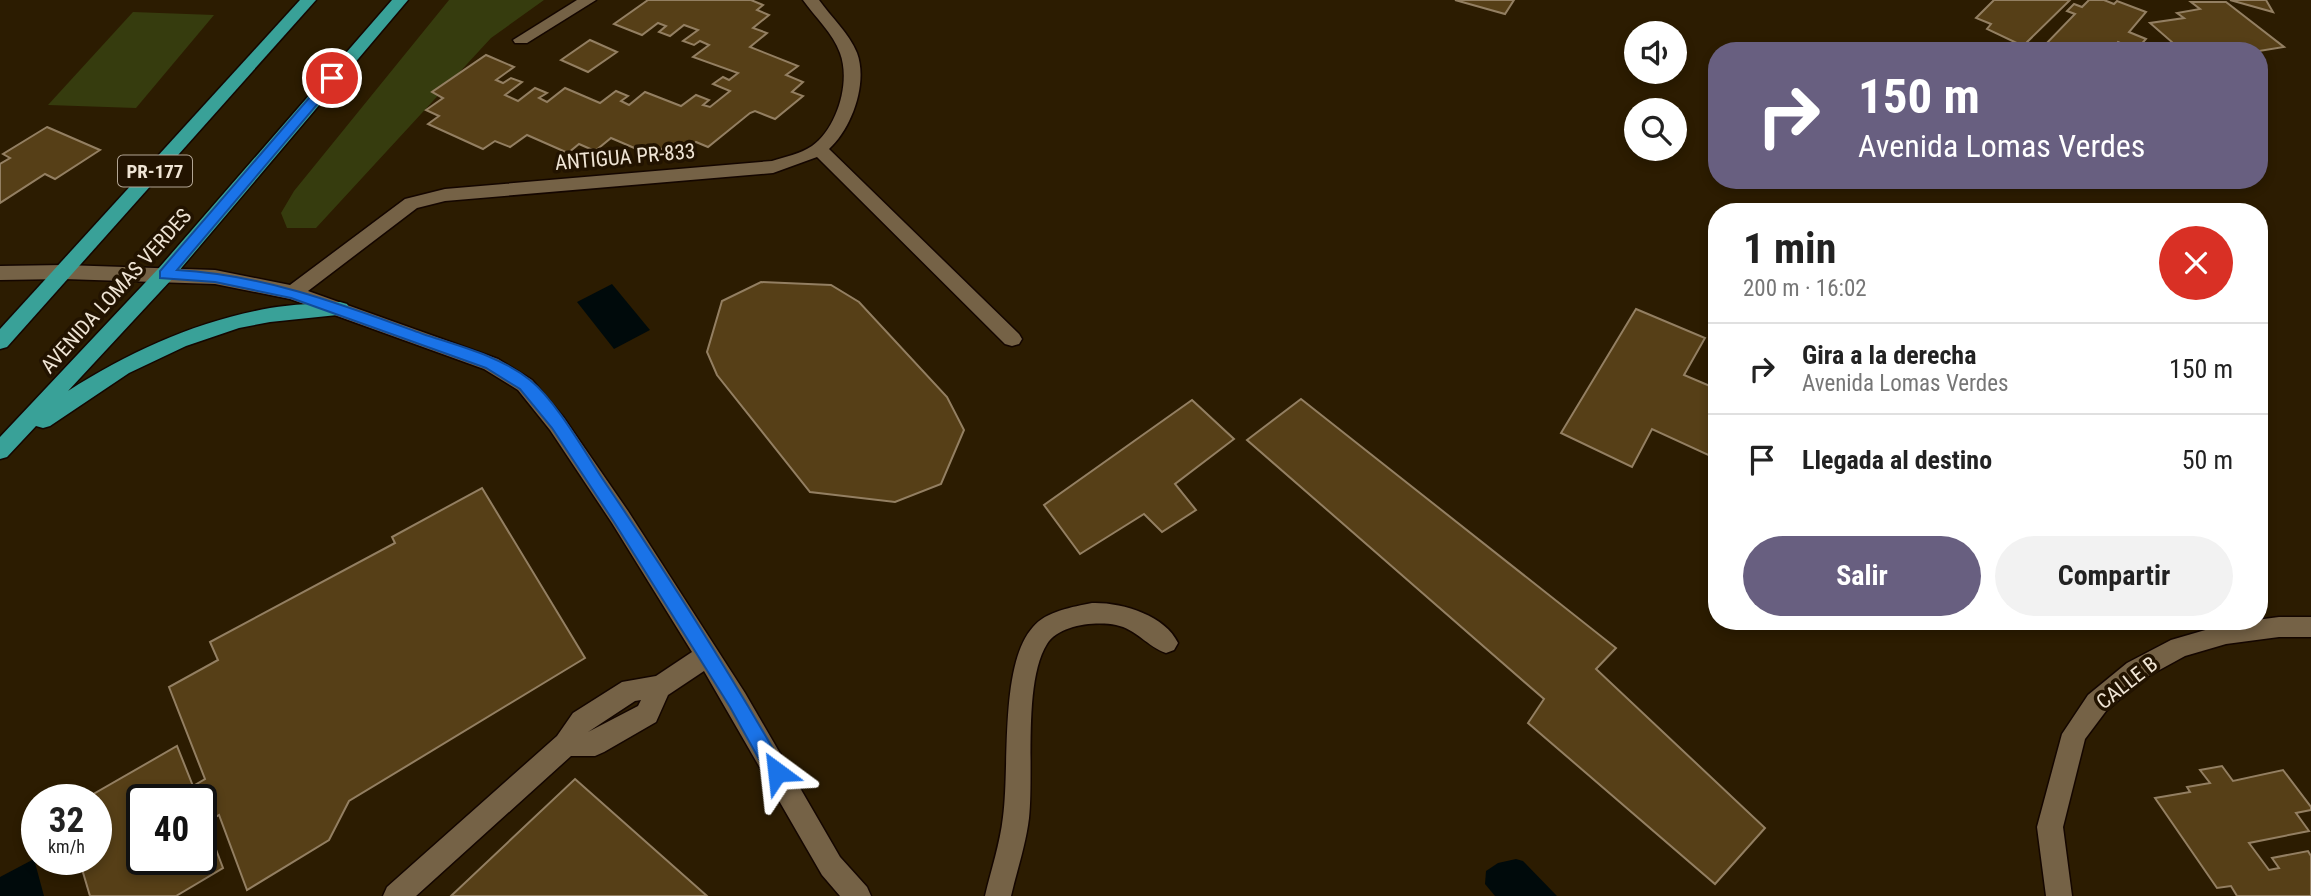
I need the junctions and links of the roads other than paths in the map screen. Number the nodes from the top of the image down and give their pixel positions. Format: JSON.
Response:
{"nodes":[{"id":1,"x":308,"y":0,"type":"edge"},
{"id":2,"x":400,"y":0,"type":"edge"},
{"id":3,"x":587,"y":0,"type":"edge"},
{"id":4,"x":811,"y":0,"type":"edge"},
{"id":5,"x":521,"y":40,"type":"dead end"},
{"id":6,"x":819,"y":149,"type":"junction"},
{"id":7,"x":64,"y":272,"type":"junction"},
{"id":8,"x":0,"y":273,"type":"edge"},
{"id":9,"x":165,"y":274,"type":"junction"},
{"id":10,"x":293,"y":293,"type":"junction"},
{"id":11,"x":340,"y":309,"type":"junction"},
{"id":12,"x":1012,"y":339,"type":"dead end"},
{"id":13,"x":0,"y":342,"type":"edge"},
{"id":14,"x":0,"y":452,"type":"edge"},
{"id":15,"x":2311,"y":626,"type":"edge"},
{"id":16,"x":2268,"y":629,"type":"edge"},
{"id":17,"x":2259,"y":630,"type":"edge"},
{"id":18,"x":1166,"y":643,"type":"dead end"},
{"id":19,"x":706,"y":656,"type":"junction"},
{"id":20,"x":396,"y":896,"type":"edge"},
{"id":21,"x":858,"y":896,"type":"edge"},
{"id":22,"x":998,"y":896,"type":"edge"},
{"id":23,"x":2059,"y":896,"type":"edge"}],
"edges":[{"from":1,"to":7,"type":"highway","number":"PR-177"},
{"from":2,"to":9,"type":"highway","name":"AVENIDA LOMAS VERDES"},
{"from":3,"to":5,"type":"street"},
{"from":4,"to":6,"type":"street"},
{"from":6,"to":10,"type":"street","name":"ANTIGUA PR-833"},
{"from":6,"to":12,"type":"street"},
{"from":7,"to":8,"type":"street"},
{"from":7,"to":9,"type":"street"},
{"from":7,"to":13,"type":"highway","number":"PR-177"},
{"from":9,"to":10,"type":"street"},
{"from":9,"to":14,"type":"highway","name":"AVENIDA LOMAS VERDES"},
{"from":10,"to":11,"type":"street"},
{"from":11,"to":14,"type":"highway"},
{"from":11,"to":19,"type":"street"},
{"from":15,"to":16,"type":"street","name":"CALLE B"},
{"from":17,"to":23,"type":"street","name":"CALLE B"},
{"from":18,"to":22,"type":"street"},
{"from":19,"to":20,"type":"street"},
{"from":19,"to":21,"type":"street"}]}
